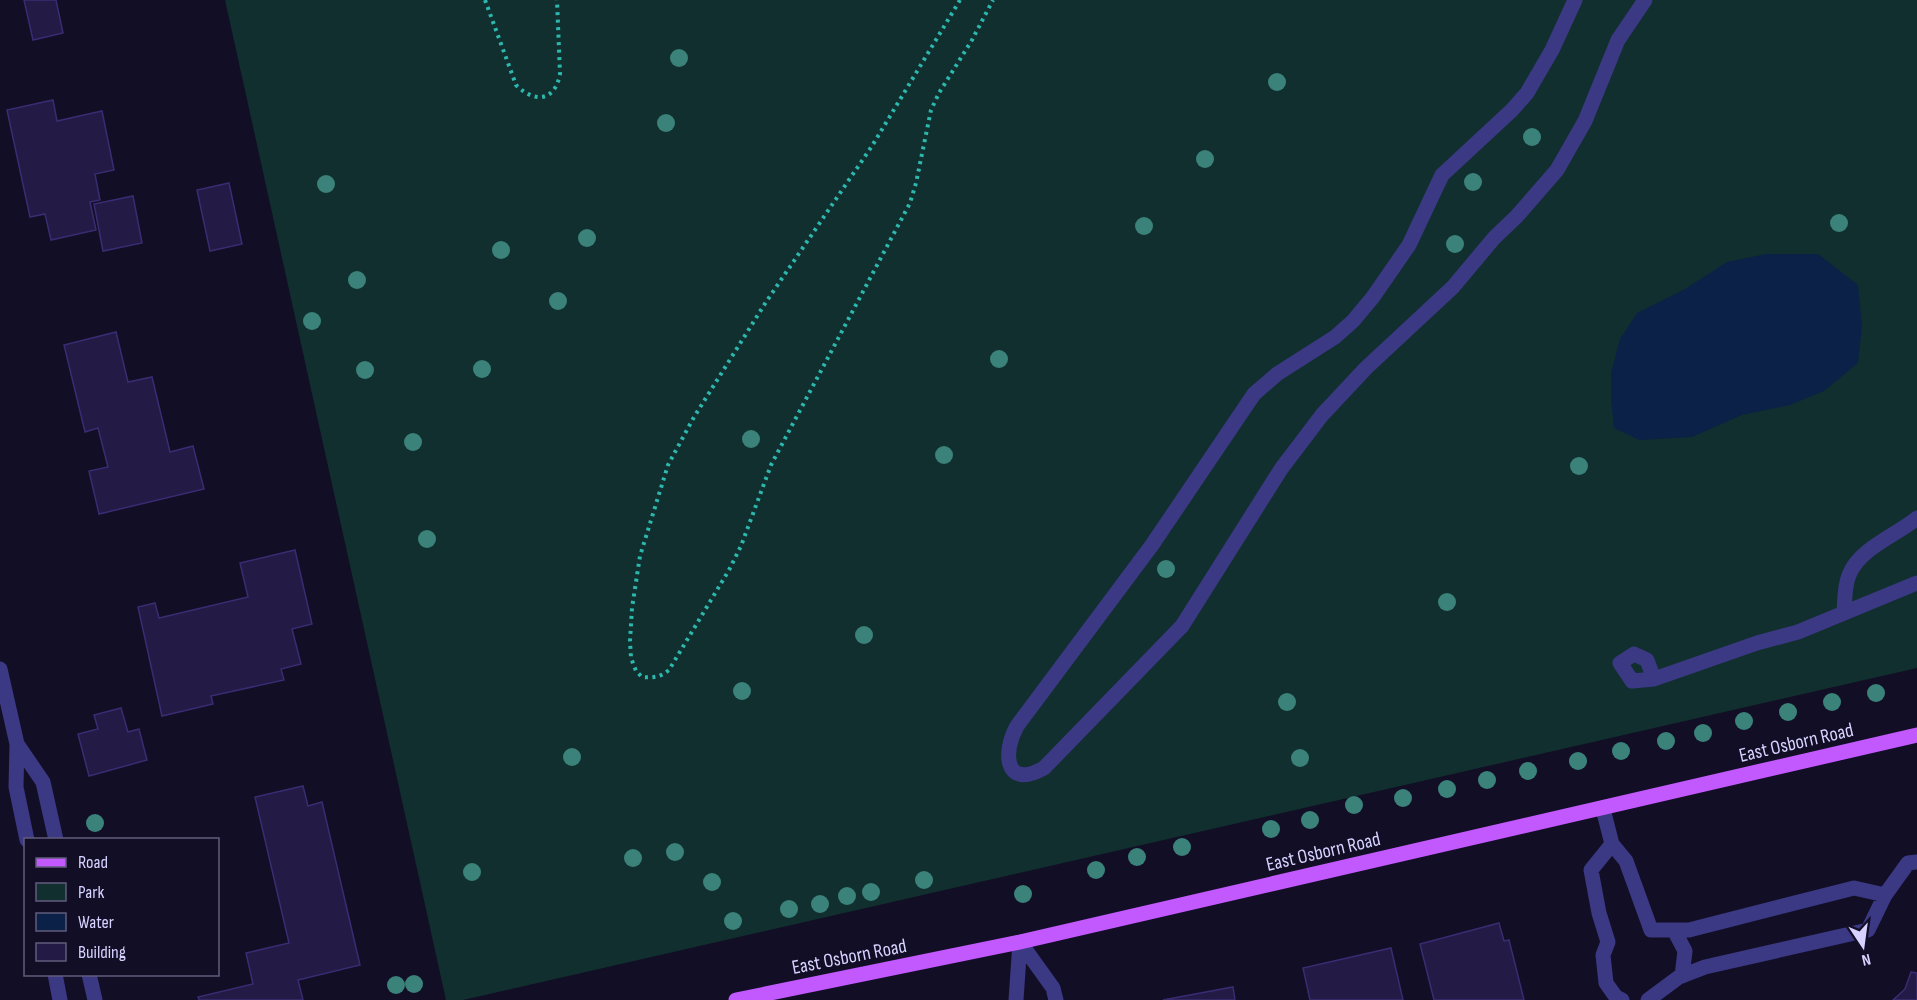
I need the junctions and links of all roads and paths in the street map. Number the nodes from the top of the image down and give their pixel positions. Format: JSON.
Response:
{"nodes":[{"id":1,"x":484,"y":0,"type":"edge"},
{"id":2,"x":557,"y":0,"type":"edge"},
{"id":3,"x":960,"y":0,"type":"edge"},
{"id":4,"x":993,"y":0,"type":"edge"},
{"id":5,"x":1575,"y":0,"type":"edge"},
{"id":6,"x":1646,"y":0,"type":"edge"},
{"id":7,"x":1917,"y":518,"type":"edge"},
{"id":8,"x":1917,"y":583,"type":"edge"},
{"id":9,"x":1844,"y":613,"type":"junction"},
{"id":10,"x":0,"y":669,"type":"edge"},
{"id":11,"x":1654,"y":679,"type":"dead end"},
{"id":12,"x":1917,"y":735,"type":"edge"},
{"id":13,"x":17,"y":744,"type":"junction"},
{"id":14,"x":1603,"y":808,"type":"junction"},
{"id":15,"x":27,"y":838,"type":"edge"},
{"id":16,"x":56,"y":838,"type":"edge"},
{"id":17,"x":1612,"y":844,"type":"junction"},
{"id":18,"x":1917,"y":862,"type":"edge"},
{"id":19,"x":1885,"y":895,"type":"junction"},
{"id":20,"x":1674,"y":930,"type":"junction"},
{"id":21,"x":1020,"y":942,"type":"junction"},
{"id":22,"x":55,"y":976,"type":"edge"},
{"id":23,"x":89,"y":976,"type":"edge"},
{"id":24,"x":1682,"y":976,"type":"junction"},
{"id":25,"x":60,"y":1000,"type":"edge"},
{"id":26,"x":95,"y":1000,"type":"edge"},
{"id":27,"x":736,"y":1000,"type":"edge"},
{"id":28,"x":1016,"y":1000,"type":"edge"},
{"id":29,"x":1056,"y":1000,"type":"edge"},
{"id":30,"x":1622,"y":1000,"type":"edge"},
{"id":31,"x":1648,"y":1000,"type":"edge"}],
"edges":[{"from":1,"to":2,"type":"path"},
{"from":3,"to":4,"type":"path"},
{"from":5,"to":6,"type":"street"},
{"from":7,"to":9,"type":"street"},
{"from":8,"to":9,"type":"street"},
{"from":9,"to":11,"type":"street"},
{"from":10,"to":13,"type":"street"},
{"from":12,"to":14,"type":"main road","name":"East Osborn Road"},
{"from":13,"to":15,"type":"street"},
{"from":13,"to":16,"type":"street"},
{"from":14,"to":17,"type":"street"},
{"from":14,"to":21,"type":"main road","name":"East Osborn Road"},
{"from":17,"to":20,"type":"street"},
{"from":17,"to":30,"type":"street"},
{"from":18,"to":19,"type":"street"},
{"from":19,"to":20,"type":"street"},
{"from":19,"to":24,"type":"street"},
{"from":20,"to":24,"type":"street"},
{"from":21,"to":27,"type":"main road","name":"East Osborn Road"},
{"from":21,"to":28,"type":"street"},
{"from":21,"to":29,"type":"street"},
{"from":22,"to":25,"type":"street"},
{"from":23,"to":26,"type":"street"},
{"from":24,"to":31,"type":"street"}]}
